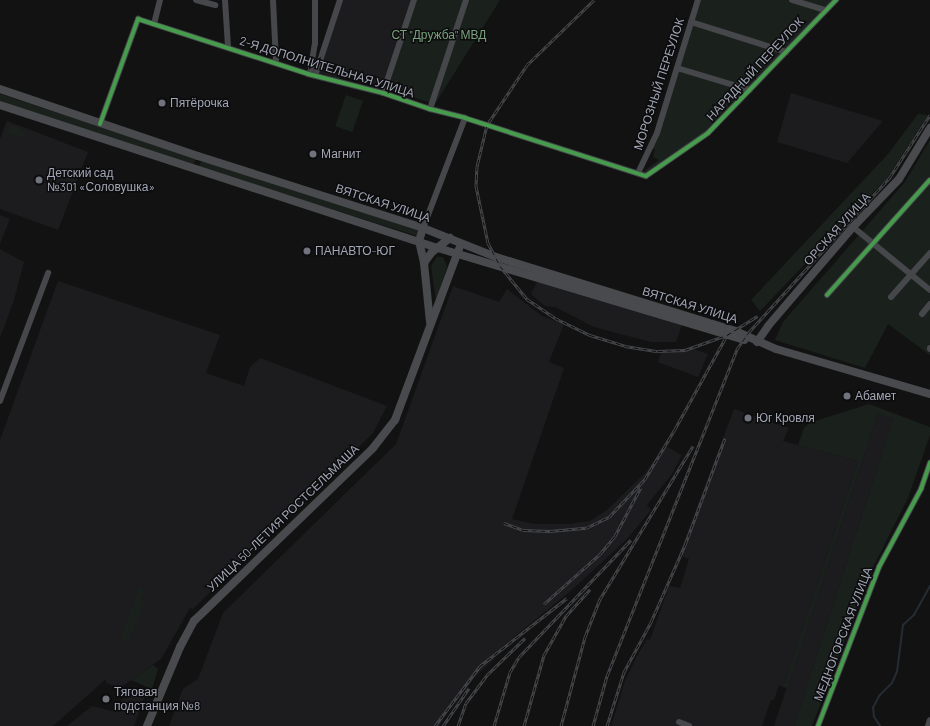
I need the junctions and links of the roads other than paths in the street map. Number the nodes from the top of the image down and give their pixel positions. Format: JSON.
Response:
{"nodes":[{"id":1,"x":160,"y":0,"type":"edge"},
{"id":2,"x":196,"y":0,"type":"edge"},
{"id":3,"x":225,"y":0,"type":"edge"},
{"id":4,"x":273,"y":0,"type":"edge"},
{"id":5,"x":315,"y":0,"type":"edge"},
{"id":6,"x":340,"y":0,"type":"edge"},
{"id":7,"x":414,"y":0,"type":"edge"},
{"id":8,"x":466,"y":0,"type":"edge"},
{"id":9,"x":698,"y":0,"type":"edge"},
{"id":10,"x":792,"y":0,"type":"edge"},
{"id":11,"x":836,"y":0,"type":"edge"},
{"id":12,"x":215,"y":5,"type":"dead end"},
{"id":13,"x":824,"y":10,"type":"junction"},
{"id":14,"x":691,"y":22,"type":"junction"},
{"id":15,"x":154,"y":24,"type":"junction"},
{"id":16,"x":228,"y":47,"type":"junction"},
{"id":17,"x":786,"y":52,"type":"junction"},
{"id":18,"x":276,"y":62,"type":"junction"},
{"id":19,"x":677,"y":68,"type":"junction"},
{"id":20,"x":312,"y":75,"type":"junction"},
{"id":21,"x":0,"y":89,"type":"edge"},
{"id":22,"x":750,"y":90,"type":"junction"},
{"id":23,"x":383,"y":92,"type":"junction"},
{"id":24,"x":0,"y":105,"type":"edge"},
{"id":25,"x":430,"y":110,"type":"junction"},
{"id":26,"x":465,"y":118,"type":"junction"},
{"id":27,"x":100,"y":124,"type":"junction"},
{"id":28,"x":930,"y":128,"type":"edge"},
{"id":29,"x":198,"y":156,"type":"junction"},
{"id":30,"x":194,"y":170,"type":"junction"},
{"id":31,"x":638,"y":173,"type":"junction"},
{"id":32,"x":646,"y":176,"type":"joint"},
{"id":33,"x":930,"y":180,"type":"edge"},
{"id":34,"x":853,"y":227,"type":"junction"},
{"id":35,"x":423,"y":228,"type":"junction"},
{"id":36,"x":450,"y":238,"type":"junction"},
{"id":37,"x":419,"y":241,"type":"junction"},
{"id":38,"x":461,"y":243,"type":"junction"},
{"id":39,"x":874,"y":243,"type":"junction"},
{"id":40,"x":438,"y":248,"type":"junction"},
{"id":41,"x":457,"y":253,"type":"junction"},
{"id":42,"x":930,"y":253,"type":"edge"},
{"id":43,"x":424,"y":263,"type":"junction"},
{"id":44,"x":48,"y":273,"type":"dead end"},
{"id":45,"x":911,"y":274,"type":"junction"},
{"id":46,"x":930,"y":290,"type":"edge"},
{"id":47,"x":828,"y":295,"type":"dead end"},
{"id":48,"x":891,"y":297,"type":"dead end"},
{"id":49,"x":930,"y":304,"type":"edge"},
{"id":50,"x":922,"y":314,"type":"dead end"},
{"id":51,"x":430,"y":325,"type":"junction"},
{"id":52,"x":757,"y":342,"type":"junction"},
{"id":53,"x":930,"y":394,"type":"edge"},
{"id":54,"x":0,"y":401,"type":"edge"},
{"id":55,"x":930,"y":463,"type":"edge"},
{"id":56,"x":930,"y":720,"type":"edge"},
{"id":57,"x":679,"y":722,"type":"dead end"},
{"id":58,"x":147,"y":726,"type":"edge"},
{"id":59,"x":689,"y":726,"type":"edge"},
{"id":60,"x":818,"y":726,"type":"edge"},
{"id":61,"x":928,"y":726,"type":"edge"}],
"edges":[{"from":1,"to":15,"type":"street"},
{"from":2,"to":12,"type":"street"},
{"from":3,"to":16,"type":"street"},
{"from":4,"to":18,"type":"street"},
{"from":5,"to":20,"type":"street"},
{"from":6,"to":20,"type":"street"},
{"from":7,"to":23,"type":"street"},
{"from":8,"to":25,"type":"street"},
{"from":9,"to":14,"type":"street","name":"МОРОЗНЫЙ ПЕРЕУЛОК"},
{"from":10,"to":13,"type":"street"},
{"from":11,"to":13,"type":"street","name":"НАРЯДНЫЙ ПЕРЕУЛОК"},
{"from":13,"to":17,"type":"street","name":"НАРЯДНЫЙ ПЕРЕУЛОК"},
{"from":14,"to":17,"type":"street"},
{"from":14,"to":19,"type":"street","name":"МОРОЗНЫЙ ПЕРЕУЛОК"},
{"from":15,"to":16,"type":"street","name":"2-Я ДОПОЛНИТЕЛЬНАЯ УЛИЦА"},
{"from":15,"to":27,"type":"street","name":"2-Я ДОПОЛНИТЕЛЬНАЯ УЛИЦА"},
{"from":16,"to":18,"type":"street","name":"2-Я ДОПОЛНИТЕЛЬНАЯ УЛИЦА"},
{"from":17,"to":22,"type":"street","name":"НАРЯДНЫЙ ПЕРЕУЛОК"},
{"from":18,"to":20,"type":"street","name":"2-Я ДОПОЛНИТЕЛЬНАЯ УЛИЦА"},
{"from":19,"to":22,"type":"street"},
{"from":19,"to":31,"type":"street","name":"МОРОЗНЫЙ ПЕРЕУЛОК"},
{"from":20,"to":23,"type":"street","name":"2-Я ДОПОЛНИТЕЛЬНАЯ УЛИЦА"},
{"from":21,"to":27,"type":"main road","name":"ВЯТСКАЯ УЛИЦА"},
{"from":22,"to":32,"type":"street","name":"НАРЯДНЫЙ ПЕРЕУЛОК"},
{"from":23,"to":25,"type":"street","name":"2-Я ДОПОЛНИТЕЛЬНАЯ УЛИЦА"},
{"from":24,"to":30,"type":"main road","name":"ВЯТСКАЯ УЛИЦА"},
{"from":25,"to":26,"type":"street","name":"2-Я ДОПОЛНИТЕЛЬНАЯ УЛИЦА"},
{"from":26,"to":31,"type":"street","name":"2-Я ДОПОЛНИТЕЛЬНАЯ УЛИЦА"},
{"from":26,"to":35,"type":"street"},
{"from":27,"to":29,"type":"main road","name":"ВЯТСКАЯ УЛИЦА"},
{"from":28,"to":34,"type":"main road","name":"ОРСКАЯ УЛИЦА"},
{"from":29,"to":30,"type":"main road"},
{"from":29,"to":35,"type":"main road","name":"ВЯТСКАЯ УЛИЦА"},
{"from":30,"to":37,"type":"main road","name":"ВЯТСКАЯ УЛИЦА"},
{"from":31,"to":32,"type":"street","name":"2-Я ДОПОЛНИТЕЛЬНАЯ УЛИЦА"},
{"from":33,"to":39,"type":"street"},
{"from":34,"to":39,"type":"street"},
{"from":34,"to":52,"type":"main road","name":"ОРСКАЯ УЛИЦА"},
{"from":35,"to":36,"type":"main road","name":"ВЯТСКАЯ УЛИЦА"},
{"from":35,"to":37,"type":"main road"},
{"from":36,"to":38,"type":"main road","name":"ВЯТСКАЯ УЛИЦА"},
{"from":36,"to":40,"type":"main road"},
{"from":37,"to":40,"type":"main road","name":"ВЯТСКАЯ УЛИЦА"},
{"from":37,"to":43,"type":"main road"},
{"from":38,"to":41,"type":"main road","name":"УЛИЦА 50-ЛЕТИЯ РОСТСЕЛЬМАША"},
{"from":38,"to":52,"type":"main road","name":"ВЯТСКАЯ УЛИЦА"},
{"from":39,"to":45,"type":"street"},
{"from":39,"to":47,"type":"street"},
{"from":40,"to":41,"type":"main road","name":"ВЯТСКАЯ УЛИЦА"},
{"from":40,"to":43,"type":"main road"},
{"from":41,"to":51,"type":"main road","name":"УЛИЦА 50-ЛЕТИЯ РОСТСЕЛЬМАША"},
{"from":41,"to":52,"type":"main road","name":"ВЯТСКАЯ УЛИЦА"},
{"from":42,"to":45,"type":"street"},
{"from":43,"to":51,"type":"main road"},
{"from":44,"to":54,"type":"street"},
{"from":45,"to":46,"type":"street"},
{"from":45,"to":48,"type":"street"},
{"from":49,"to":50,"type":"street"},
{"from":51,"to":58,"type":"main road","name":"УЛИЦА 50-ЛЕТИЯ РОСТСЕЛЬМАША"},
{"from":52,"to":53,"type":"main road","name":"ВЯТСКАЯ УЛИЦА"},
{"from":55,"to":60,"type":"street","name":"МЕДНОГОРСКАЯ УЛИЦА"},
{"from":56,"to":61,"type":"street"},
{"from":57,"to":59,"type":"street"}]}
